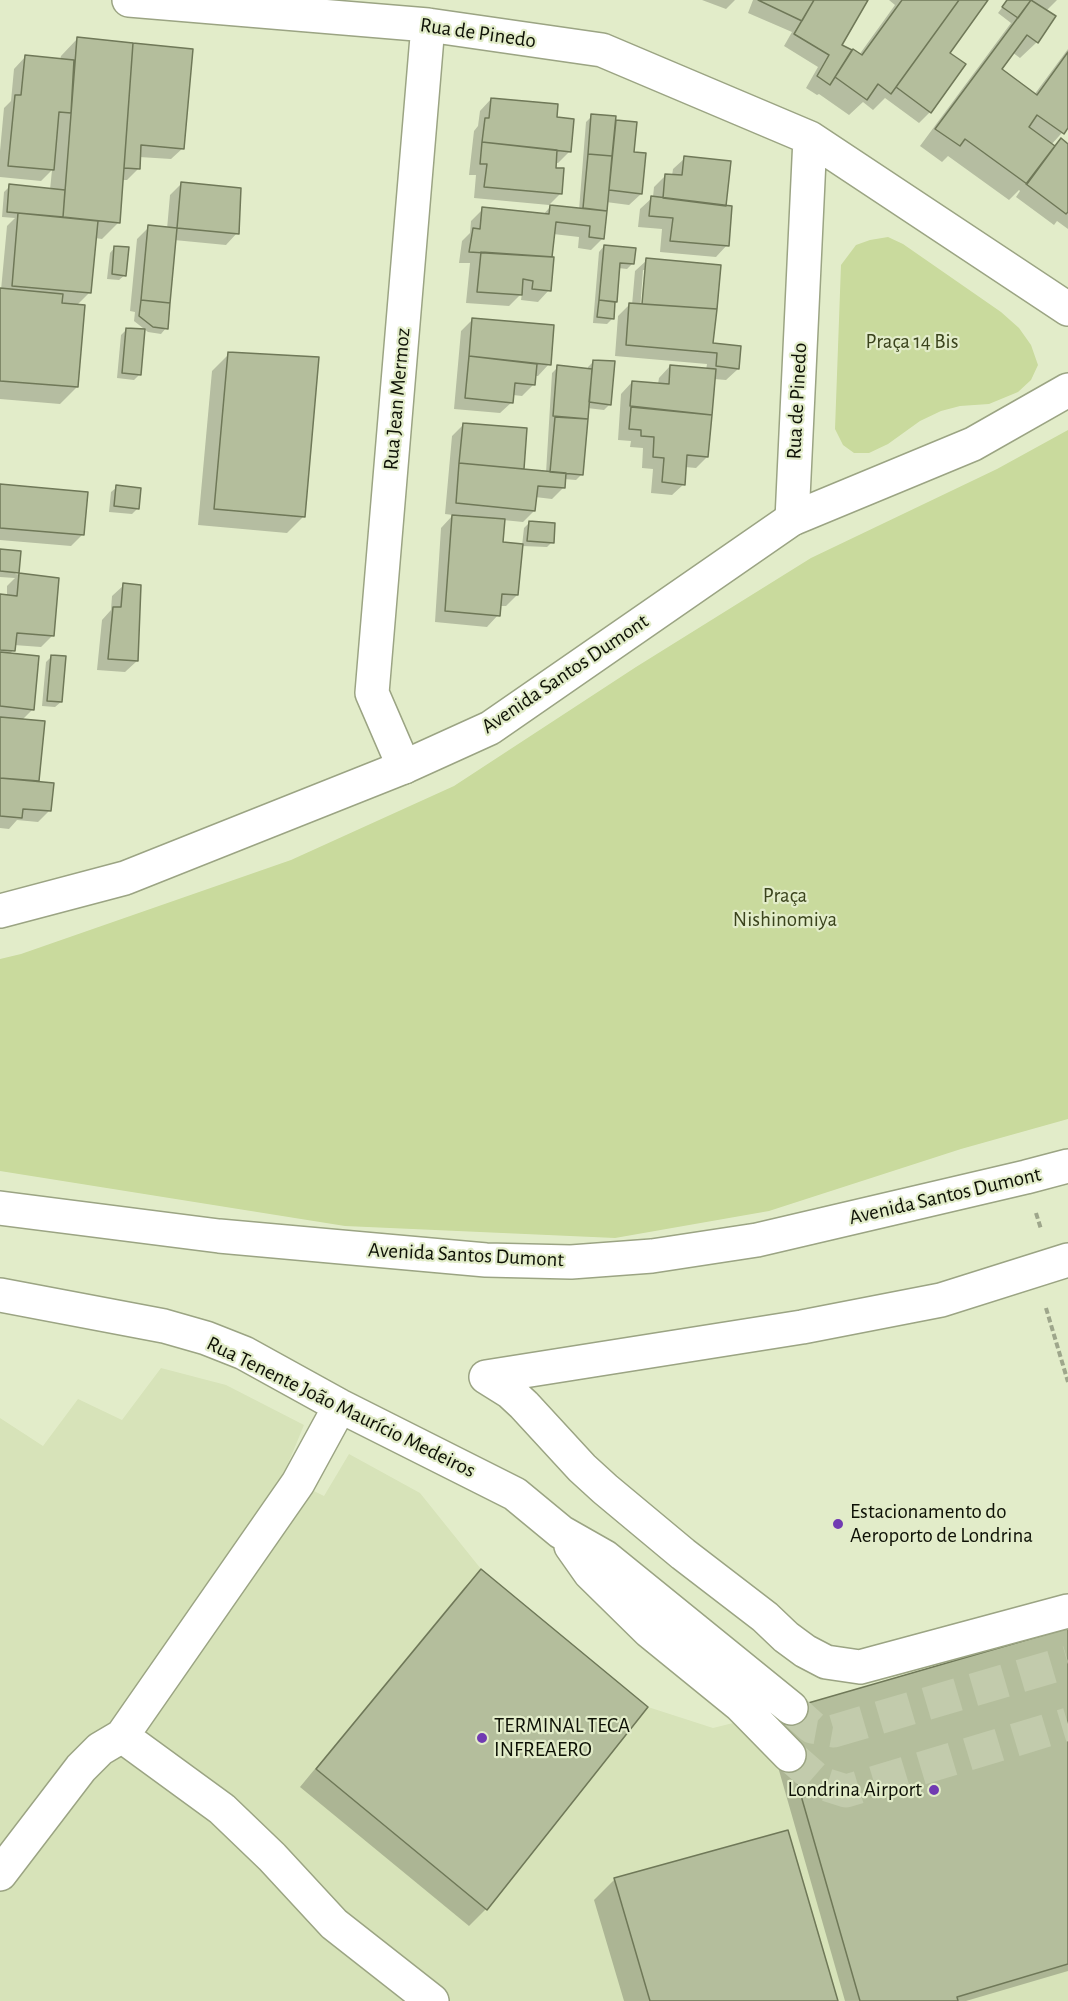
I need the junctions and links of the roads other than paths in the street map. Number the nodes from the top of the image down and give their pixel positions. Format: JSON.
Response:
{"nodes":[{"id":1,"x":129,"y":0,"type":"edge"},
{"id":2,"x":428,"y":25,"type":"junction"},
{"id":3,"x":810,"y":138,"type":"junction"},
{"id":4,"x":1068,"y":309,"type":"edge"},
{"id":5,"x":1068,"y":390,"type":"edge"},
{"id":6,"x":792,"y":519,"type":"junction"},
{"id":7,"x":404,"y":768,"type":"junction"},
{"id":8,"x":0,"y":911,"type":"edge"},
{"id":9,"x":1068,"y":1166,"type":"edge"},
{"id":10,"x":0,"y":1208,"type":"edge"},
{"id":11,"x":1068,"y":1260,"type":"edge"},
{"id":12,"x":0,"y":1295,"type":"edge"},
{"id":13,"x":340,"y":1407,"type":"junction"},
{"id":14,"x":561,"y":1532,"type":"junction"},
{"id":15,"x":1068,"y":1611,"type":"edge"},
{"id":16,"x":791,"y":1708,"type":"tunnel mouth"},
{"id":17,"x":122,"y":1736,"type":"junction"},
{"id":18,"x":789,"y":1755,"type":"tunnel mouth"},
{"id":19,"x":0,"y":1874,"type":"edge"},
{"id":20,"x":432,"y":2001,"type":"edge"}],
"edges":[{"from":1,"to":2,"type":"street","name":"Rua de Pinedo"},
{"from":2,"to":3,"type":"street","name":"Rua de Pinedo"},
{"from":2,"to":7,"type":"street","name":"Rua Jean Mermoz"},
{"from":3,"to":4,"type":"street","name":"Rua de Pinedo"},
{"from":3,"to":6,"type":"street","name":"Rua de Pinedo"},
{"from":5,"to":6,"type":"street","name":"Avenida Santos Dumont"},
{"from":6,"to":7,"type":"street","name":"Avenida Santos Dumont"},
{"from":7,"to":8,"type":"street","name":"Avenida Santos Dumont"},
{"from":9,"to":10,"type":"street","name":"Avenida Santos Dumont"},
{"from":11,"to":15,"type":"street"},
{"from":12,"to":13,"type":"street","name":"Rua Tenente João Maurício Medeiros"},
{"from":13,"to":14,"type":"street","name":"Rua Tenente João Maurício Medeiros"},
{"from":13,"to":17,"type":"street"},
{"from":14,"to":16,"type":"street","name":"Rua Tenente João Maurício Medeiros"},
{"from":14,"to":18,"type":"street","name":"Rua Tenente João Maurício Medeiros"},
{"from":17,"to":19,"type":"street"},
{"from":17,"to":20,"type":"street"}]}
